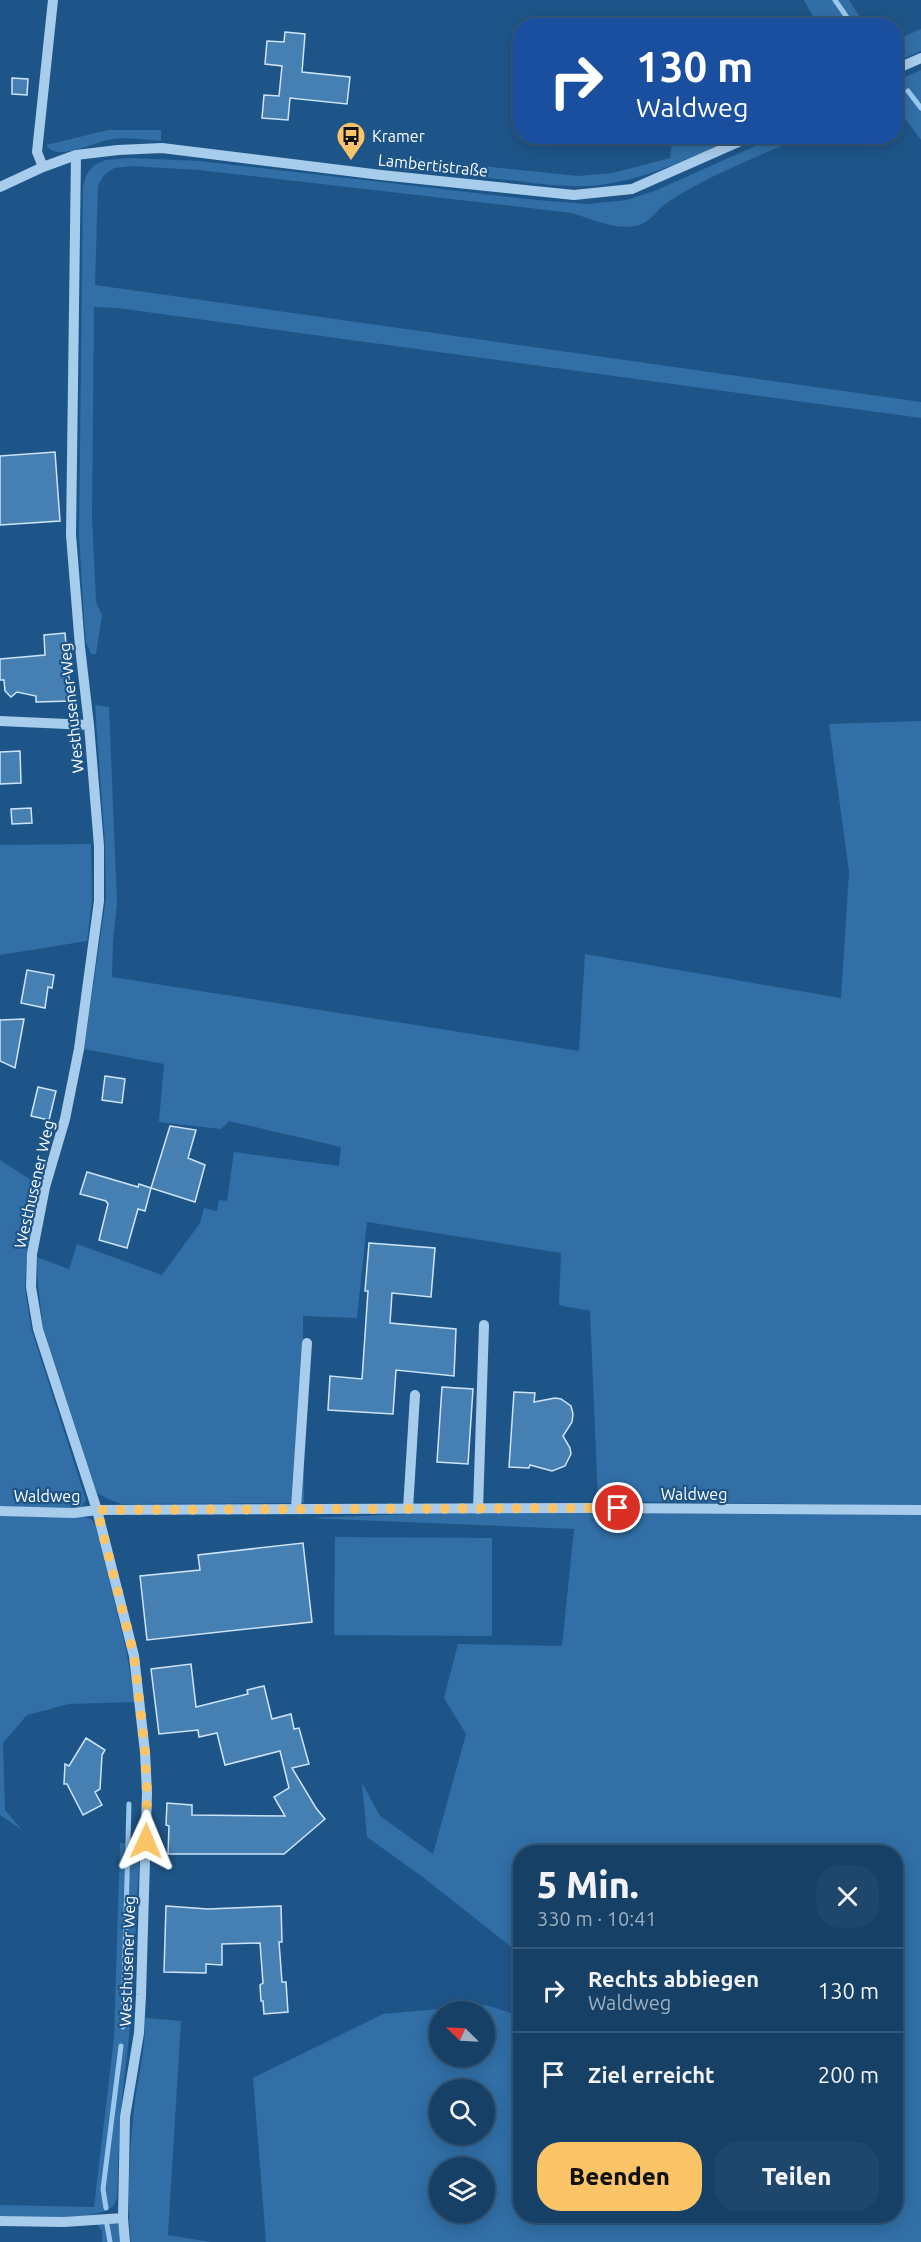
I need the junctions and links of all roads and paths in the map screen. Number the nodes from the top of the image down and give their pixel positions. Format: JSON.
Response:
{"nodes":[{"id":1,"x":53,"y":0,"type":"edge"},
{"id":2,"x":921,"y":58,"type":"edge"},
{"id":3,"x":903,"y":66,"type":"edge"},
{"id":4,"x":734,"y":144,"type":"edge"},
{"id":5,"x":76,"y":155,"type":"junction"},
{"id":6,"x":43,"y":167,"type":"junction"},
{"id":7,"x":0,"y":187,"type":"edge"},
{"id":8,"x":0,"y":721,"type":"edge"},
{"id":9,"x":89,"y":725,"type":"junction"},
{"id":10,"x":484,"y":1325,"type":"dead end"},
{"id":11,"x":308,"y":1343,"type":"dead end"},
{"id":12,"x":415,"y":1395,"type":"dead end"},
{"id":13,"x":296,"y":1508,"type":"junction"},
{"id":14,"x":408,"y":1509,"type":"junction"},
{"id":15,"x":478,"y":1509,"type":"junction"},
{"id":16,"x":97,"y":1510,"type":"junction"},
{"id":17,"x":921,"y":1510,"type":"edge"},
{"id":18,"x":0,"y":1511,"type":"edge"},
{"id":19,"x":123,"y":2218,"type":"junction"},
{"id":20,"x":0,"y":2221,"type":"edge"},
{"id":21,"x":125,"y":2242,"type":"edge"}],
"edges":[{"from":1,"to":6,"type":"street"},
{"from":2,"to":3,"type":"street"},
{"from":4,"to":5,"type":"street","name":"Lambertistraße"},
{"from":5,"to":6,"type":"street","name":"Lambertistraße"},
{"from":5,"to":9,"type":"street","name":"Westhusener Weg"},
{"from":6,"to":7,"type":"street","name":"Lambertistraße"},
{"from":8,"to":9,"type":"street"},
{"from":9,"to":16,"type":"street","name":"Westhusener Weg"},
{"from":10,"to":15,"type":"street"},
{"from":11,"to":13,"type":"street"},
{"from":12,"to":14,"type":"street"},
{"from":13,"to":14,"type":"street","name":"Waldweg"},
{"from":13,"to":16,"type":"street","name":"Waldweg"},
{"from":14,"to":15,"type":"street","name":"Waldweg"},
{"from":15,"to":17,"type":"street","name":"Waldweg"},
{"from":16,"to":18,"type":"street","name":"Waldweg"},
{"from":16,"to":19,"type":"street","name":"Westhusener Weg"},
{"from":19,"to":20,"type":"street"},
{"from":19,"to":21,"type":"street","name":"Westhusener Weg"}]}
